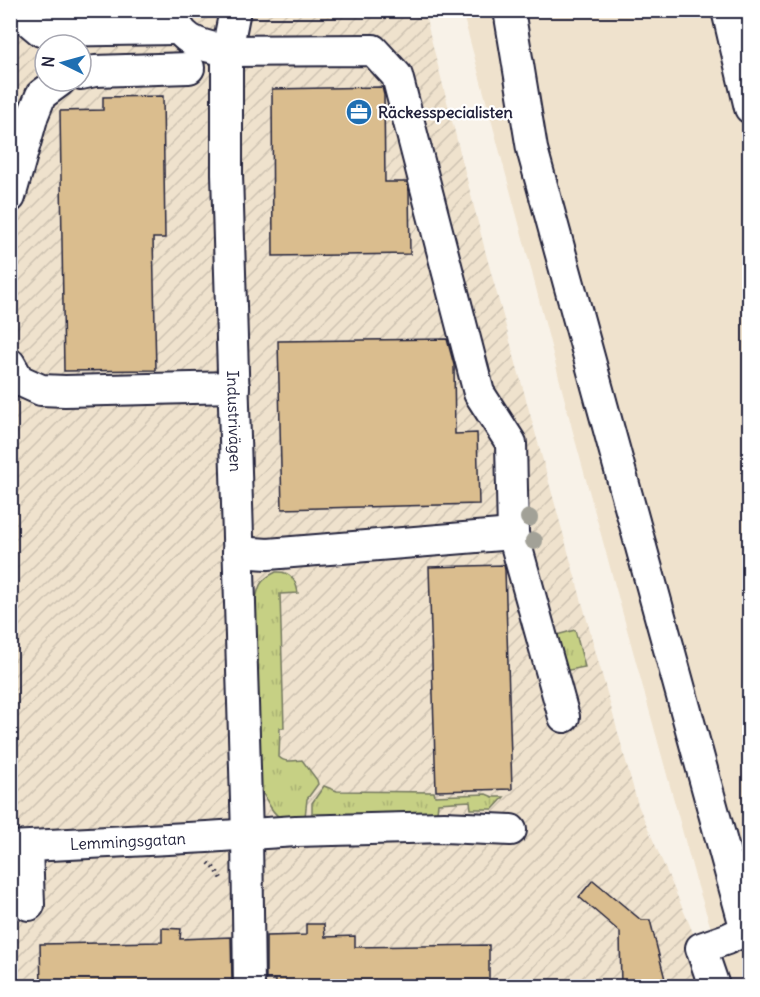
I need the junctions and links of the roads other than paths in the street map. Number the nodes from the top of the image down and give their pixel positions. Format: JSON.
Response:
{"nodes":[{"id":1,"x":27,"y":10,"type":"edge"},
{"id":2,"x":235,"y":10,"type":"edge"},
{"id":3,"x":509,"y":10,"type":"edge"},
{"id":4,"x":727,"y":10,"type":"edge"},
{"id":5,"x":175,"y":20,"type":"edge"},
{"id":6,"x":227,"y":51,"type":"junction"},
{"id":7,"x":189,"y":68,"type":"dead end"},
{"id":8,"x":93,"y":71,"type":"edge"},
{"id":9,"x":44,"y":93,"type":"edge"},
{"id":10,"x":750,"y":108,"type":"edge"},
{"id":11,"x":10,"y":197,"type":"edge"},
{"id":12,"x":10,"y":364,"type":"edge"},
{"id":13,"x":234,"y":387,"type":"junction"},
{"id":14,"x":513,"y":534,"type":"junction"},
{"id":15,"x":238,"y":552,"type":"junction"},
{"id":16,"x":564,"y":717,"type":"dead end"},
{"id":17,"x":511,"y":830,"type":"dead end"},
{"id":18,"x":247,"y":834,"type":"junction"},
{"id":19,"x":19,"y":847,"type":"edge"},
{"id":20,"x":29,"y":905,"type":"dead end"},
{"id":21,"x":249,"y":987,"type":"edge"},
{"id":22,"x":714,"y":987,"type":"edge"}],
"edges":[{"from":1,"to":5,"type":"street"},
{"from":2,"to":6,"type":"street","name":"Industrivägen"},
{"from":3,"to":22,"type":"street"},
{"from":4,"to":10,"type":"street"},
{"from":5,"to":6,"type":"street"},
{"from":6,"to":13,"type":"street","name":"Industrivägen"},
{"from":6,"to":14,"type":"street"},
{"from":7,"to":8,"type":"street"},
{"from":9,"to":11,"type":"street"},
{"from":12,"to":13,"type":"street"},
{"from":13,"to":15,"type":"street","name":"Industrivägen"},
{"from":14,"to":15,"type":"street"},
{"from":14,"to":16,"type":"street"},
{"from":15,"to":18,"type":"street","name":"Industrivägen"},
{"from":17,"to":18,"type":"street","name":"Lemmingsgatan"},
{"from":18,"to":19,"type":"street","name":"Lemmingsgatan"},
{"from":18,"to":21,"type":"street","name":"Industrivägen"},
{"from":19,"to":20,"type":"street"}]}
